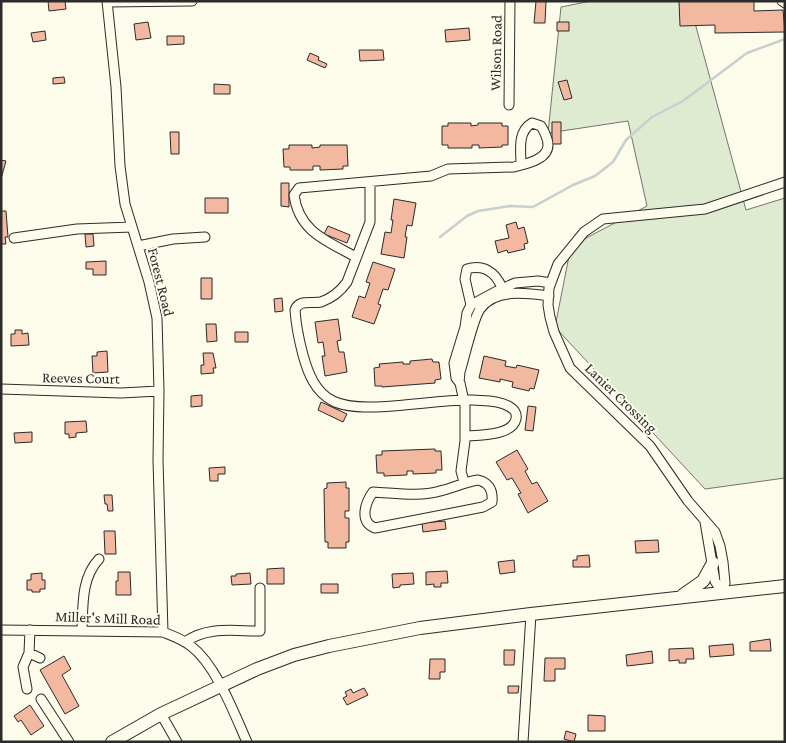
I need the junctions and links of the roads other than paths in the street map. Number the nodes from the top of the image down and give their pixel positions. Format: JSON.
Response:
{"nodes":[{"id":1,"x":192,"y":1,"type":"edge"},
{"id":2,"x":510,"y":1,"type":"edge"},
{"id":3,"x":107,"y":2,"type":"edge"},
{"id":4,"x":509,"y":105,"type":"dead end"},
{"id":5,"x":521,"y":165,"type":"junction"},
{"id":6,"x":785,"y":182,"type":"edge"},
{"id":7,"x":370,"y":183,"type":"junction"},
{"id":8,"x":132,"y":227,"type":"junction"},
{"id":9,"x":205,"y":237,"type":"dead end"},
{"id":10,"x":14,"y":238,"type":"dead end"},
{"id":11,"x":138,"y":246,"type":"junction"},
{"id":12,"x":356,"y":256,"type":"junction"},
{"id":13,"x":551,"y":283,"type":"junction"},
{"id":14,"x":502,"y":288,"type":"junction"},
{"id":15,"x":549,"y":296,"type":"junction"},
{"id":16,"x":471,"y":305,"type":"junction"},
{"id":17,"x":459,"y":382,"type":"junction"},
{"id":18,"x":1,"y":389,"type":"edge"},
{"id":19,"x":160,"y":391,"type":"junction"},
{"id":20,"x":464,"y":400,"type":"junction"},
{"id":21,"x":465,"y":436,"type":"junction"},
{"id":22,"x":464,"y":482,"type":"junction"},
{"id":23,"x":704,"y":522,"type":"junction"},
{"id":24,"x":99,"y":559,"type":"dead end"},
{"id":25,"x":713,"y":562,"type":"junction"},
{"id":26,"x":785,"y":586,"type":"edge"},
{"id":27,"x":260,"y":588,"type":"dead end"},
{"id":28,"x":722,"y":592,"type":"junction"},
{"id":29,"x":680,"y":597,"type":"junction"},
{"id":30,"x":531,"y":614,"type":"junction"},
{"id":31,"x":1,"y":630,"type":"edge"},
{"id":32,"x":30,"y":630,"type":"junction"},
{"id":33,"x":82,"y":631,"type":"junction"},
{"id":34,"x":163,"y":632,"type":"junction"},
{"id":35,"x":185,"y":642,"type":"junction"},
{"id":36,"x":29,"y":652,"type":"junction"},
{"id":37,"x":40,"y":658,"type":"dead end"},
{"id":38,"x":221,"y":686,"type":"junction"},
{"id":39,"x":27,"y":690,"type":"dead end"},
{"id":40,"x":41,"y":699,"type":"dead end"},
{"id":41,"x":161,"y":714,"type":"junction"},
{"id":42,"x":69,"y":742,"type":"edge"},
{"id":43,"x":112,"y":742,"type":"edge"},
{"id":44,"x":177,"y":742,"type":"edge"},
{"id":45,"x":247,"y":742,"type":"edge"},
{"id":46,"x":523,"y":742,"type":"edge"}],
"edges":[{"from":1,"to":3,"type":"street"},
{"from":2,"to":4,"type":"street","name":"Wilson Road"},
{"from":3,"to":8,"type":"street","name":"Forest Road"},
{"from":5,"to":5,"type":"street"},
{"from":5,"to":7,"type":"street"},
{"from":6,"to":13,"type":"street","name":"Lanier Crossing"},
{"from":7,"to":12,"type":"street"},
{"from":7,"to":12,"type":"street"},
{"from":8,"to":10,"type":"street"},
{"from":8,"to":11,"type":"street","name":"Forest Road"},
{"from":9,"to":11,"type":"street"},
{"from":11,"to":19,"type":"street","name":"Forest Road"},
{"from":12,"to":20,"type":"street"},
{"from":13,"to":14,"type":"street"},
{"from":13,"to":15,"type":"street","name":"Lanier Crossing"},
{"from":14,"to":16,"type":"street"},
{"from":14,"to":16,"type":"street"},
{"from":15,"to":17,"type":"street"},
{"from":15,"to":23,"type":"street","name":"Lanier Crossing"},
{"from":16,"to":17,"type":"street"},
{"from":17,"to":20,"type":"street"},
{"from":18,"to":19,"type":"street","name":"Reeves Court"},
{"from":19,"to":34,"type":"street","name":"Forest Road"},
{"from":20,"to":21,"type":"street"},
{"from":20,"to":21,"type":"street"},
{"from":21,"to":22,"type":"street"},
{"from":22,"to":22,"type":"street"},
{"from":23,"to":25,"type":"street","name":"Lanier Crossing"},
{"from":23,"to":28,"type":"street","name":"Lanier Crossing"},
{"from":24,"to":33,"type":"street"},
{"from":25,"to":28,"type":"street","name":"Lanier Crossing"},
{"from":25,"to":29,"type":"highway"},
{"from":26,"to":28,"type":"highway"},
{"from":27,"to":35,"type":"street"},
{"from":28,"to":29,"type":"highway"},
{"from":29,"to":30,"type":"highway"},
{"from":30,"to":38,"type":"highway"},
{"from":30,"to":46,"type":"street"},
{"from":31,"to":32,"type":"street","name":"Miller's Mill Road"},
{"from":32,"to":33,"type":"street","name":"Miller's Mill Road"},
{"from":32,"to":36,"type":"street"},
{"from":33,"to":34,"type":"street","name":"Miller's Mill Road"},
{"from":34,"to":35,"type":"street","name":"Miller's Mill Road"},
{"from":35,"to":38,"type":"street","name":"Miller's Mill Road"},
{"from":36,"to":37,"type":"street"},
{"from":36,"to":39,"type":"street"},
{"from":38,"to":41,"type":"highway"},
{"from":38,"to":45,"type":"street","name":"Miller's Mill Road"},
{"from":40,"to":42,"type":"street"},
{"from":41,"to":43,"type":"highway"},
{"from":41,"to":44,"type":"street"}]}
